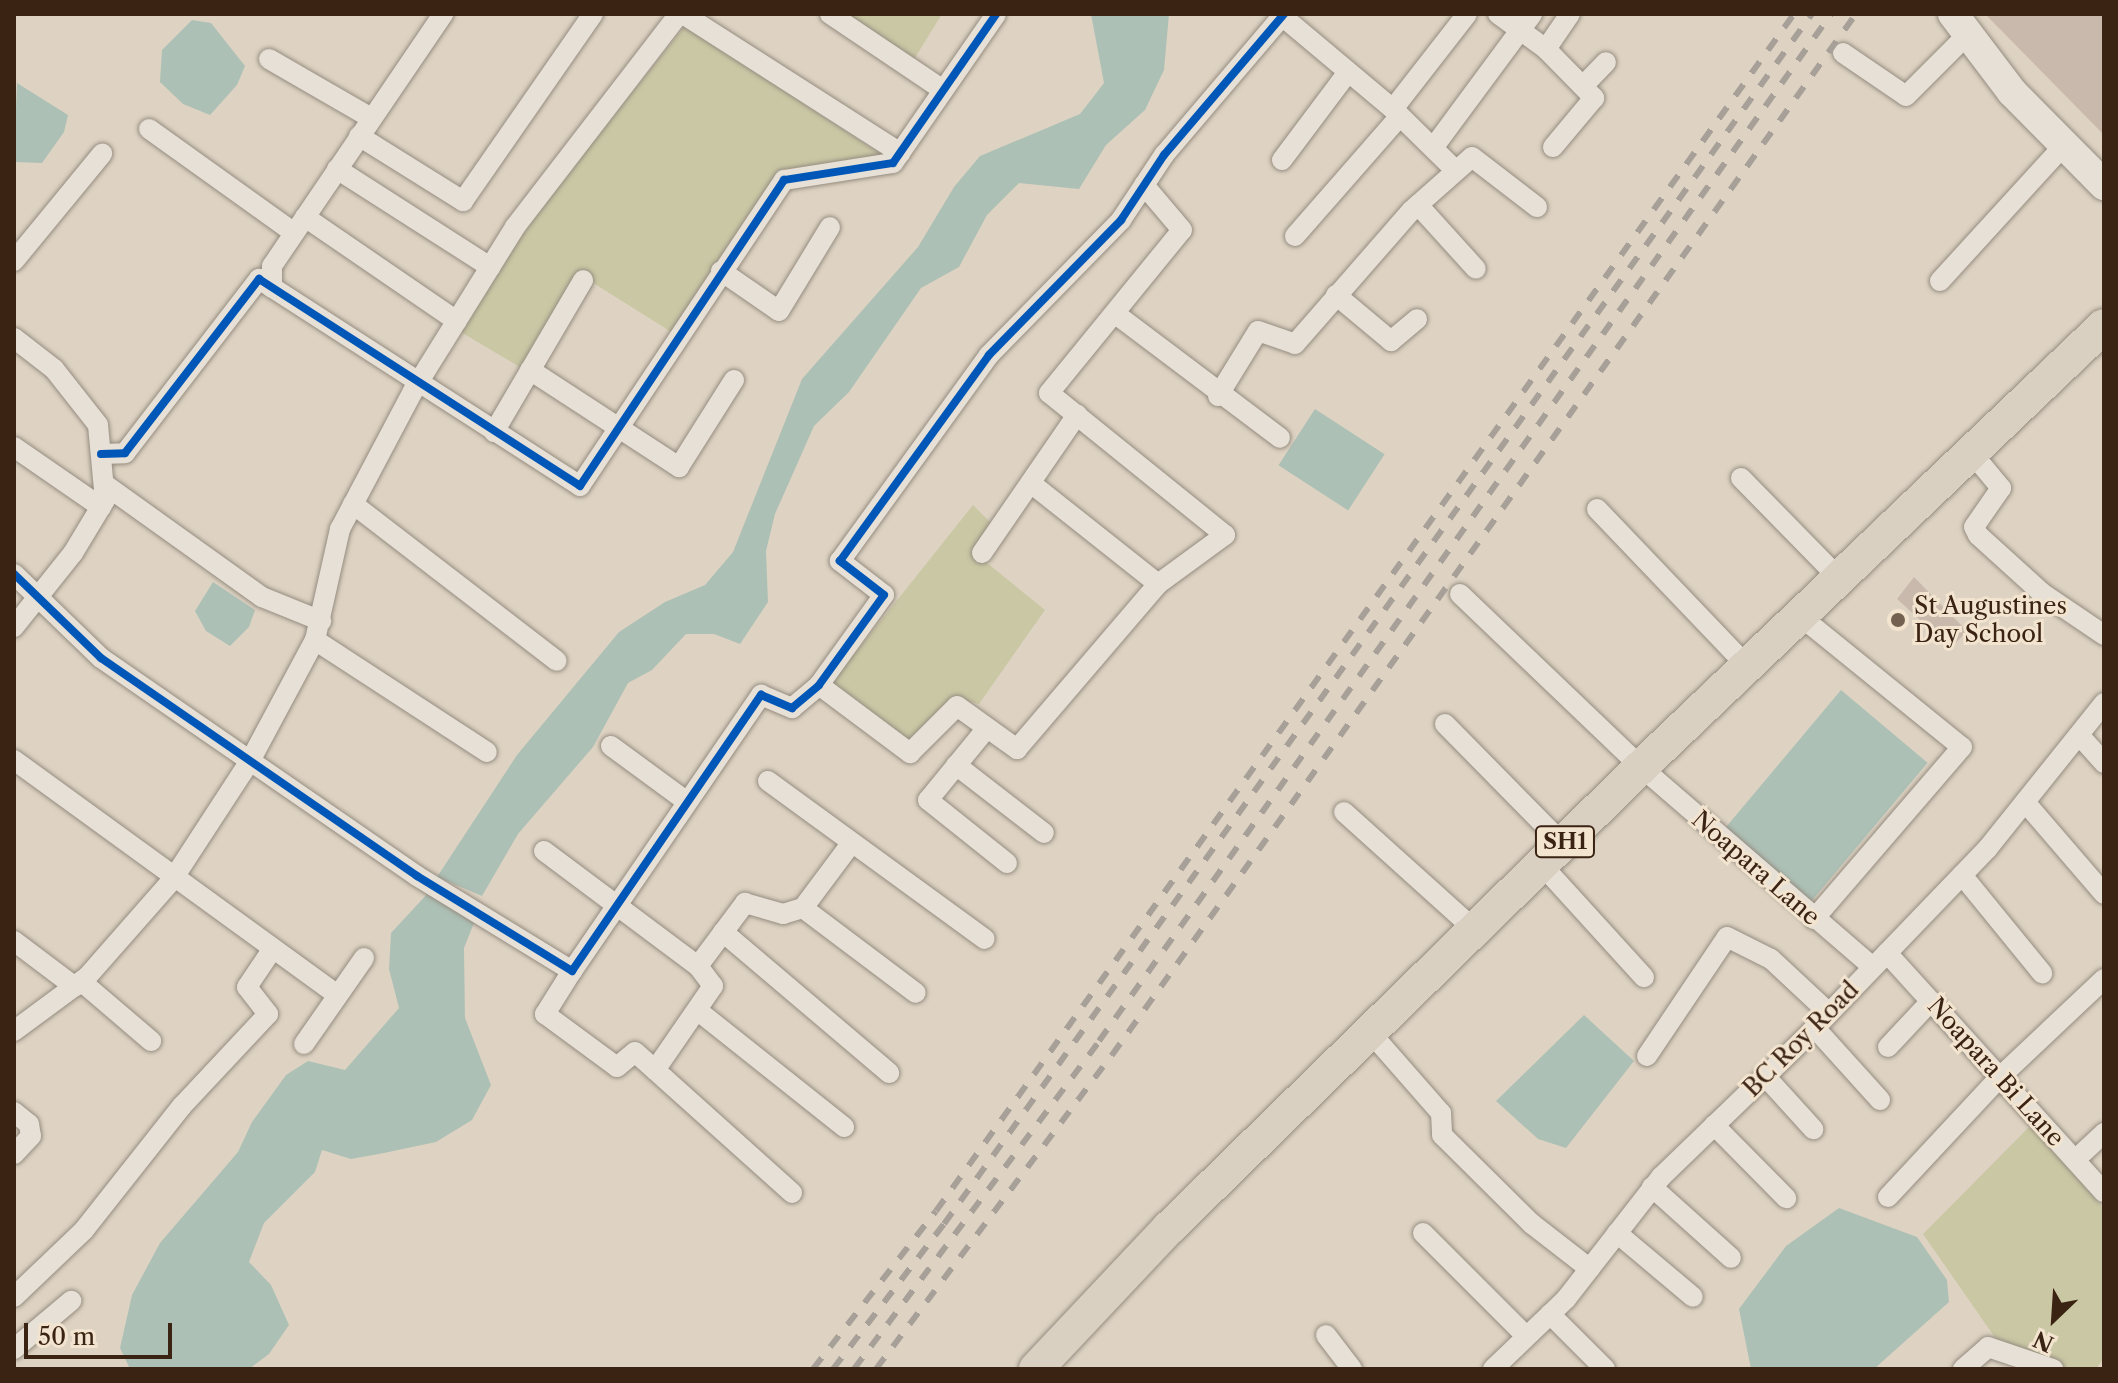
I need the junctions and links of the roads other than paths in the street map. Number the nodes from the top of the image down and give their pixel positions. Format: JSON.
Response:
{"nodes":[{"id":1,"x":443,"y":14,"type":"edge"},
{"id":2,"x":593,"y":14,"type":"edge"},
{"id":3,"x":681,"y":14,"type":"edge"},
{"id":4,"x":830,"y":14,"type":"edge"},
{"id":5,"x":996,"y":14,"type":"edge"},
{"id":6,"x":1467,"y":14,"type":"edge"},
{"id":7,"x":1498,"y":14,"type":"edge"},
{"id":8,"x":1570,"y":14,"type":"edge"},
{"id":9,"x":1283,"y":15,"type":"edge"},
{"id":10,"x":1526,"y":22,"type":"edge"},
{"id":11,"x":1960,"y":24,"type":"edge"},
{"id":12,"x":1546,"y":49,"type":"junction"},
{"id":13,"x":1843,"y":53,"type":"dead end"},
{"id":14,"x":269,"y":59,"type":"dead end"},
{"id":15,"x":1606,"y":62,"type":"dead end"},
{"id":16,"x":1348,"y":72,"type":"junction"},
{"id":17,"x":1583,"y":86,"type":"junction"},
{"id":18,"x":943,"y":90,"type":"junction"},
{"id":19,"x":1397,"y":112,"type":"junction"},
{"id":20,"x":371,"y":118,"type":"junction"},
{"id":21,"x":149,"y":129,"type":"dead end"},
{"id":22,"x":359,"y":136,"type":"junction"},
{"id":23,"x":2064,"y":145,"type":"junction"},
{"id":24,"x":1553,"y":147,"type":"dead end"},
{"id":25,"x":1433,"y":148,"type":"junction"},
{"id":26,"x":900,"y":153,"type":"junction"},
{"id":27,"x":102,"y":154,"type":"dead end"},
{"id":28,"x":1282,"y":160,"type":"dead end"},
{"id":29,"x":337,"y":169,"type":"junction"},
{"id":30,"x":1456,"y":171,"type":"junction"},
{"id":31,"x":1144,"y":185,"type":"junction"},
{"id":32,"x":2104,"y":185,"type":"edge"},
{"id":33,"x":1418,"y":205,"type":"junction"},
{"id":34,"x":1537,"y":207,"type":"dead end"},
{"id":35,"x":300,"y":225,"type":"junction"},
{"id":36,"x":830,"y":227,"type":"dead end"},
{"id":37,"x":1295,"y":236,"type":"dead end"},
{"id":38,"x":14,"y":261,"type":"edge"},
{"id":39,"x":490,"y":267,"type":"junction"},
{"id":40,"x":1476,"y":269,"type":"dead end"},
{"id":41,"x":721,"y":271,"type":"junction"},
{"id":42,"x":583,"y":280,"type":"dead end"},
{"id":43,"x":1940,"y":281,"type":"dead end"},
{"id":44,"x":272,"y":288,"type":"junction"},
{"id":45,"x":1336,"y":295,"type":"junction"},
{"id":46,"x":1117,"y":315,"type":"junction"},
{"id":47,"x":1417,"y":319,"type":"dead end"},
{"id":48,"x":457,"y":321,"type":"junction"},
{"id":49,"x":2104,"y":326,"type":"edge"},
{"id":50,"x":14,"y":338,"type":"edge"},
{"id":51,"x":530,"y":370,"type":"junction"},
{"id":52,"x":734,"y":380,"type":"dead end"},
{"id":53,"x":417,"y":385,"type":"junction"},
{"id":54,"x":1218,"y":396,"type":"junction"},
{"id":55,"x":1077,"y":415,"type":"junction"},
{"id":56,"x":619,"y":429,"type":"junction"},
{"id":57,"x":494,"y":432,"type":"junction"},
{"id":58,"x":1280,"y":438,"type":"dead end"},
{"id":59,"x":14,"y":447,"type":"edge"},
{"id":60,"x":1971,"y":452,"type":"junction"},
{"id":61,"x":101,"y":454,"type":"junction"},
{"id":62,"x":1741,"y":478,"type":"dead end"},
{"id":63,"x":104,"y":484,"type":"junction"},
{"id":64,"x":1032,"y":484,"type":"junction"},
{"id":65,"x":353,"y":504,"type":"junction"},
{"id":66,"x":101,"y":507,"type":"junction"},
{"id":67,"x":1597,"y":509,"type":"dead end"},
{"id":68,"x":982,"y":553,"type":"dead end"},
{"id":69,"x":14,"y":574,"type":"edge"},
{"id":70,"x":1840,"y":579,"type":"junction"},
{"id":71,"x":1158,"y":584,"type":"junction"},
{"id":72,"x":1460,"y":594,"type":"dead end"},
{"id":73,"x":36,"y":598,"type":"junction"},
{"id":74,"x":1800,"y":616,"type":"junction"},
{"id":75,"x":14,"y":627,"type":"edge"},
{"id":76,"x":318,"y":630,"type":"junction"},
{"id":77,"x":2104,"y":635,"type":"edge"},
{"id":78,"x":557,"y":661,"type":"dead end"},
{"id":79,"x":1748,"y":667,"type":"junction"},
{"id":80,"x":819,"y":685,"type":"junction"},
{"id":81,"x":2104,"y":703,"type":"edge"},
{"id":82,"x":1445,"y":724,"type":"dead end"},
{"id":83,"x":987,"y":728,"type":"junction"},
{"id":84,"x":2079,"y":735,"type":"junction"},
{"id":85,"x":611,"y":746,"type":"dead end"},
{"id":86,"x":487,"y":752,"type":"dead end"},
{"id":87,"x":14,"y":760,"type":"edge"},
{"id":88,"x":250,"y":761,"type":"junction"},
{"id":89,"x":2104,"y":763,"type":"edge"},
{"id":90,"x":956,"y":765,"type":"junction"},
{"id":91,"x":1641,"y":767,"type":"junction"},
{"id":92,"x":768,"y":781,"type":"dead end"},
{"id":93,"x":686,"y":801,"type":"junction"},
{"id":94,"x":2025,"y":802,"type":"junction"},
{"id":95,"x":1344,"y":812,"type":"dead end"},
{"id":96,"x":1044,"y":833,"type":"dead end"},
{"id":97,"x":850,"y":845,"type":"junction"},
{"id":98,"x":544,"y":851,"type":"dead end"},
{"id":99,"x":1552,"y":854,"type":"junction"},
{"id":100,"x":1007,"y":863,"type":"dead end"},
{"id":101,"x":1962,"y":875,"type":"junction"},
{"id":102,"x":173,"y":879,"type":"junction"},
{"id":103,"x":2103,"y":891,"type":"edge"},
{"id":104,"x":615,"y":905,"type":"junction"},
{"id":105,"x":803,"y":908,"type":"junction"},
{"id":106,"x":1814,"y":919,"type":"junction"},
{"id":107,"x":1475,"y":930,"type":"junction"},
{"id":108,"x":723,"y":932,"type":"junction"},
{"id":109,"x":985,"y":939,"type":"dead end"},
{"id":110,"x":14,"y":941,"type":"edge"},
{"id":111,"x":272,"y":950,"type":"junction"},
{"id":112,"x":364,"y":958,"type":"dead end"},
{"id":113,"x":1880,"y":960,"type":"junction"},
{"id":114,"x":698,"y":966,"type":"junction"},
{"id":115,"x":572,"y":971,"type":"junction"},
{"id":116,"x":2042,"y":973,"type":"dead end"},
{"id":117,"x":1644,"y":977,"type":"dead end"},
{"id":118,"x":2104,"y":979,"type":"edge"},
{"id":119,"x":78,"y":984,"type":"junction"},
{"id":120,"x":916,"y":993,"type":"dead end"},
{"id":121,"x":338,"y":995,"type":"junction"},
{"id":122,"x":1931,"y":1001,"type":"junction"},
{"id":123,"x":697,"y":1010,"type":"junction"},
{"id":124,"x":1829,"y":1013,"type":"junction"},
{"id":125,"x":1815,"y":1028,"type":"junction"},
{"id":126,"x":14,"y":1031,"type":"edge"},
{"id":127,"x":1370,"y":1032,"type":"junction"},
{"id":128,"x":151,"y":1041,"type":"dead end"},
{"id":129,"x":304,"y":1044,"type":"dead end"},
{"id":130,"x":1888,"y":1047,"type":"dead end"},
{"id":131,"x":1647,"y":1056,"type":"dead end"},
{"id":132,"x":655,"y":1070,"type":"junction"},
{"id":133,"x":889,"y":1073,"type":"dead end"},
{"id":134,"x":1765,"y":1076,"type":"junction"},
{"id":135,"x":2000,"y":1077,"type":"junction"},
{"id":136,"x":1880,"y":1100,"type":"dead end"},
{"id":137,"x":14,"y":1112,"type":"edge"},
{"id":138,"x":1714,"y":1125,"type":"junction"},
{"id":139,"x":844,"y":1127,"type":"dead end"},
{"id":140,"x":1813,"y":1129,"type":"dead end"},
{"id":141,"x":2104,"y":1133,"type":"edge"},
{"id":142,"x":14,"y":1154,"type":"edge"},
{"id":143,"x":2075,"y":1160,"type":"junction"},
{"id":144,"x":1652,"y":1187,"type":"junction"},
{"id":145,"x":2104,"y":1192,"type":"edge"},
{"id":146,"x":792,"y":1193,"type":"dead end"},
{"id":147,"x":1888,"y":1197,"type":"dead end"},
{"id":148,"x":1786,"y":1198,"type":"dead end"},
{"id":149,"x":1423,"y":1233,"type":"dead end"},
{"id":150,"x":1617,"y":1233,"type":"junction"},
{"id":151,"x":1731,"y":1258,"type":"dead end"},
{"id":152,"x":1590,"y":1269,"type":"junction"},
{"id":153,"x":14,"y":1297,"type":"edge"},
{"id":154,"x":1693,"y":1297,"type":"dead end"},
{"id":155,"x":71,"y":1301,"type":"dead end"},
{"id":156,"x":1550,"y":1314,"type":"junction"},
{"id":157,"x":1326,"y":1335,"type":"dead end"},
{"id":158,"x":1526,"y":1336,"type":"junction"},
{"id":159,"x":14,"y":1349,"type":"edge"},
{"id":160,"x":1036,"y":1369,"type":"edge"},
{"id":161,"x":1352,"y":1369,"type":"edge"},
{"id":162,"x":1493,"y":1369,"type":"edge"},
{"id":163,"x":1605,"y":1369,"type":"edge"},
{"id":164,"x":1963,"y":1369,"type":"edge"},
{"id":165,"x":2053,"y":1369,"type":"edge"}],
"edges":[{"from":1,"to":20,"type":"street"},
{"from":2,"to":22,"type":"street"},
{"from":3,"to":26,"type":"street"},
{"from":3,"to":39,"type":"street"},
{"from":4,"to":18,"type":"street"},
{"from":5,"to":18,"type":"street"},
{"from":6,"to":19,"type":"street"},
{"from":7,"to":10,"type":"street"},
{"from":8,"to":12,"type":"street"},
{"from":9,"to":16,"type":"street"},
{"from":9,"to":31,"type":"street"},
{"from":10,"to":12,"type":"street"},
{"from":10,"to":25,"type":"street"},
{"from":11,"to":13,"type":"street"},
{"from":11,"to":23,"type":"street"},
{"from":12,"to":17,"type":"street"},
{"from":14,"to":20,"type":"street"},
{"from":15,"to":17,"type":"street"},
{"from":16,"to":19,"type":"street"},
{"from":16,"to":28,"type":"street"},
{"from":17,"to":24,"type":"street"},
{"from":18,"to":26,"type":"street"},
{"from":19,"to":25,"type":"street"},
{"from":19,"to":37,"type":"street"},
{"from":20,"to":22,"type":"street"},
{"from":21,"to":35,"type":"street"},
{"from":22,"to":29,"type":"street"},
{"from":23,"to":32,"type":"street"},
{"from":23,"to":43,"type":"street"},
{"from":25,"to":30,"type":"street"},
{"from":26,"to":41,"type":"street"},
{"from":27,"to":38,"type":"street"},
{"from":29,"to":35,"type":"street"},
{"from":29,"to":39,"type":"street"},
{"from":30,"to":33,"type":"street"},
{"from":30,"to":34,"type":"street"},
{"from":31,"to":46,"type":"street"},
{"from":31,"to":80,"type":"street"},
{"from":33,"to":40,"type":"street"},
{"from":33,"to":45,"type":"street"},
{"from":35,"to":44,"type":"street"},
{"from":35,"to":48,"type":"street"},
{"from":36,"to":41,"type":"street"},
{"from":39,"to":48,"type":"street"},
{"from":41,"to":56,"type":"street"},
{"from":42,"to":51,"type":"street"},
{"from":44,"to":53,"type":"street"},
{"from":44,"to":61,"type":"street"},
{"from":45,"to":47,"type":"street"},
{"from":45,"to":54,"type":"street"},
{"from":46,"to":54,"type":"street"},
{"from":46,"to":55,"type":"street"},
{"from":48,"to":53,"type":"street"},
{"from":49,"to":60,"type":"main road","number":"SH1"},
{"from":50,"to":61,"type":"street"},
{"from":51,"to":56,"type":"street"},
{"from":51,"to":57,"type":"street"},
{"from":52,"to":56,"type":"street"},
{"from":53,"to":57,"type":"street"},
{"from":53,"to":65,"type":"street"},
{"from":54,"to":58,"type":"street"},
{"from":55,"to":64,"type":"street"},
{"from":55,"to":71,"type":"street"},
{"from":56,"to":57,"type":"street"},
{"from":59,"to":66,"type":"street"},
{"from":60,"to":70,"type":"main road","number":"SH1"},
{"from":60,"to":77,"type":"street"},
{"from":61,"to":63,"type":"street"},
{"from":62,"to":70,"type":"street"},
{"from":63,"to":66,"type":"street"},
{"from":63,"to":76,"type":"street"},
{"from":64,"to":68,"type":"street"},
{"from":64,"to":71,"type":"street"},
{"from":65,"to":76,"type":"street"},
{"from":65,"to":78,"type":"street"},
{"from":66,"to":73,"type":"street"},
{"from":67,"to":79,"type":"street"},
{"from":69,"to":73,"type":"street"},
{"from":70,"to":74,"type":"main road","number":"SH1"},
{"from":71,"to":83,"type":"street"},
{"from":72,"to":91,"type":"street","name":"Noapara Lane"},
{"from":73,"to":75,"type":"street"},
{"from":73,"to":88,"type":"street"},
{"from":74,"to":79,"type":"main road","number":"SH1"},
{"from":74,"to":106,"type":"street"},
{"from":76,"to":86,"type":"street"},
{"from":76,"to":88,"type":"street"},
{"from":79,"to":91,"type":"main road","number":"SH1"},
{"from":80,"to":83,"type":"street"},
{"from":80,"to":93,"type":"street"},
{"from":81,"to":84,"type":"street","name":"BC Roy Road"},
{"from":82,"to":99,"type":"street"},
{"from":83,"to":90,"type":"street"},
{"from":84,"to":89,"type":"street"},
{"from":84,"to":94,"type":"street","name":"BC Roy Road"},
{"from":85,"to":93,"type":"street"},
{"from":87,"to":102,"type":"street"},
{"from":88,"to":102,"type":"street"},
{"from":88,"to":115,"type":"street"},
{"from":90,"to":96,"type":"street"},
{"from":90,"to":100,"type":"street"},
{"from":91,"to":99,"type":"main road","number":"SH1"},
{"from":91,"to":106,"type":"street","name":"Noapara Lane"},
{"from":92,"to":97,"type":"street"},
{"from":93,"to":104,"type":"street"},
{"from":94,"to":101,"type":"street","name":"BC Roy Road"},
{"from":94,"to":103,"type":"street"},
{"from":95,"to":107,"type":"street"},
{"from":97,"to":105,"type":"street"},
{"from":97,"to":109,"type":"street"},
{"from":98,"to":104,"type":"street"},
{"from":99,"to":107,"type":"main road","number":"SH1"},
{"from":99,"to":117,"type":"street"},
{"from":101,"to":113,"type":"street","name":"BC Roy Road"},
{"from":101,"to":116,"type":"street"},
{"from":102,"to":111,"type":"street"},
{"from":102,"to":119,"type":"street"},
{"from":104,"to":114,"type":"street"},
{"from":104,"to":115,"type":"street"},
{"from":105,"to":108,"type":"street"},
{"from":105,"to":120,"type":"street"},
{"from":106,"to":113,"type":"street","name":"Noapara Lane"},
{"from":107,"to":127,"type":"main road","number":"SH1"},
{"from":108,"to":114,"type":"street"},
{"from":108,"to":133,"type":"street"},
{"from":110,"to":119,"type":"street"},
{"from":111,"to":121,"type":"street"},
{"from":111,"to":153,"type":"street"},
{"from":112,"to":121,"type":"street"},
{"from":113,"to":122,"type":"street","name":"Noapara Bi Lane"},
{"from":113,"to":124,"type":"street","name":"BC Roy Road"},
{"from":114,"to":123,"type":"street"},
{"from":115,"to":132,"type":"street"},
{"from":118,"to":135,"type":"street"},
{"from":119,"to":126,"type":"street"},
{"from":119,"to":128,"type":"street"},
{"from":121,"to":129,"type":"street"},
{"from":122,"to":130,"type":"street"},
{"from":122,"to":135,"type":"street","name":"Noapara Bi Lane"},
{"from":123,"to":132,"type":"street"},
{"from":123,"to":139,"type":"street"},
{"from":124,"to":125,"type":"street","name":"BC Roy Road"},
{"from":124,"to":131,"type":"street"},
{"from":125,"to":134,"type":"street","name":"BC Roy Road"},
{"from":125,"to":136,"type":"street"},
{"from":127,"to":152,"type":"street"},
{"from":127,"to":160,"type":"main road","number":"SH1"},
{"from":132,"to":146,"type":"street"},
{"from":134,"to":138,"type":"street","name":"BC Roy Road"},
{"from":134,"to":140,"type":"street"},
{"from":135,"to":143,"type":"street","name":"Noapara Bi Lane"},
{"from":135,"to":147,"type":"street"},
{"from":137,"to":142,"type":"street"},
{"from":138,"to":144,"type":"street","name":"BC Roy Road"},
{"from":138,"to":148,"type":"street"},
{"from":141,"to":143,"type":"street"},
{"from":143,"to":145,"type":"street","name":"Noapara Bi Lane"},
{"from":144,"to":150,"type":"street","name":"BC Roy Road"},
{"from":144,"to":151,"type":"street"},
{"from":149,"to":158,"type":"street"},
{"from":150,"to":152,"type":"street","name":"BC Roy Road"},
{"from":150,"to":154,"type":"street"},
{"from":152,"to":156,"type":"street","name":"BC Roy Road"},
{"from":155,"to":159,"type":"street"},
{"from":156,"to":158,"type":"street","name":"BC Roy Road"},
{"from":156,"to":163,"type":"street"},
{"from":157,"to":161,"type":"street"},
{"from":158,"to":162,"type":"street","name":"BC Roy Road"},
{"from":164,"to":165,"type":"street"}]}
